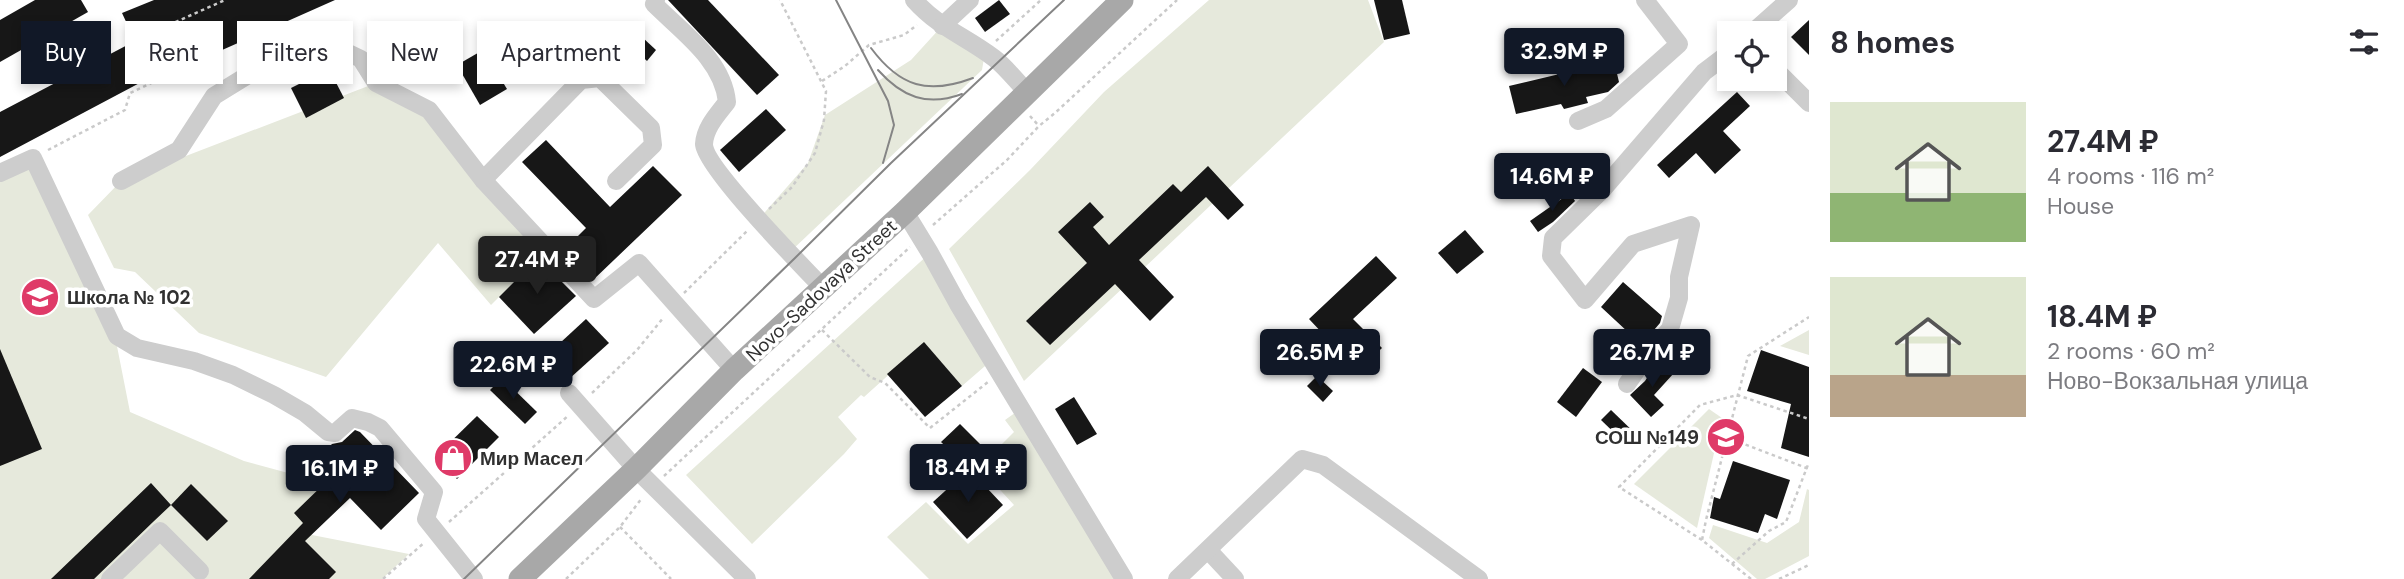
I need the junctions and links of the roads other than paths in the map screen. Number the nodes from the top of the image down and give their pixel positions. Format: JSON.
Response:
{"nodes":[{"id":1,"x":656,"y":0,"type":"edge"},
{"id":2,"x":914,"y":0,"type":"edge"},
{"id":3,"x":970,"y":0,"type":"edge"},
{"id":4,"x":1122,"y":0,"type":"edge"},
{"id":5,"x":1645,"y":0,"type":"edge"},
{"id":6,"x":1788,"y":0,"type":"edge"},
{"id":7,"x":935,"y":21,"type":"junction"},
{"id":8,"x":1765,"y":21,"type":"edge"},
{"id":9,"x":1717,"y":62,"type":"edge"},
{"id":10,"x":1787,"y":81,"type":"edge"},
{"id":11,"x":1028,"y":93,"type":"junction"},
{"id":12,"x":1809,"y":103,"type":"edge"},
{"id":13,"x":1577,"y":121,"type":"dead end"},
{"id":14,"x":0,"y":173,"type":"edge"},
{"id":15,"x":484,"y":180,"type":"junction"},
{"id":16,"x":121,"y":181,"type":"dead end"},
{"id":17,"x":616,"y":181,"type":"dead end"},
{"id":18,"x":905,"y":212,"type":"junction"},
{"id":19,"x":823,"y":288,"type":"junction"},
{"id":20,"x":734,"y":370,"type":"junction"},
{"id":21,"x":1627,"y":384,"type":"dead end"},
{"id":22,"x":569,"y":393,"type":"dead end"},
{"id":23,"x":636,"y":469,"type":"junction"},
{"id":24,"x":1208,"y":550,"type":"junction"},
{"id":25,"x":200,"y":576,"type":"edge"},
{"id":26,"x":110,"y":579,"type":"edge"},
{"id":27,"x":474,"y":579,"type":"edge"},
{"id":28,"x":520,"y":579,"type":"edge"},
{"id":29,"x":747,"y":579,"type":"edge"},
{"id":30,"x":1124,"y":579,"type":"edge"},
{"id":31,"x":1177,"y":579,"type":"edge"},
{"id":32,"x":1235,"y":579,"type":"edge"},
{"id":33,"x":1479,"y":579,"type":"edge"}],
"edges":[{"from":1,"to":19,"type":"street"},
{"from":2,"to":7,"type":"street"},
{"from":3,"to":7,"type":"street"},
{"from":4,"to":11,"type":"main road","name":"Novo-Sadovaya Street"},
{"from":5,"to":13,"type":"street"},
{"from":6,"to":8,"type":"street"},
{"from":7,"to":11,"type":"street"},
{"from":9,"to":21,"type":"street"},
{"from":10,"to":12,"type":"street"},
{"from":11,"to":18,"type":"main road","name":"Novo-Sadovaya Street"},
{"from":14,"to":27,"type":"street"},
{"from":15,"to":16,"type":"street"},
{"from":15,"to":17,"type":"street"},
{"from":15,"to":20,"type":"street"},
{"from":18,"to":19,"type":"main road","name":"Novo-Sadovaya Street"},
{"from":18,"to":30,"type":"street"},
{"from":19,"to":20,"type":"main road","name":"Novo-Sadovaya Street"},
{"from":20,"to":23,"type":"main road","name":"Novo-Sadovaya Street"},
{"from":22,"to":23,"type":"street"},
{"from":23,"to":28,"type":"main road","name":"Novo-Sadovaya Street"},
{"from":23,"to":29,"type":"street"},
{"from":24,"to":31,"type":"street"},
{"from":24,"to":32,"type":"street"},
{"from":24,"to":33,"type":"street"},
{"from":25,"to":26,"type":"street"}]}
